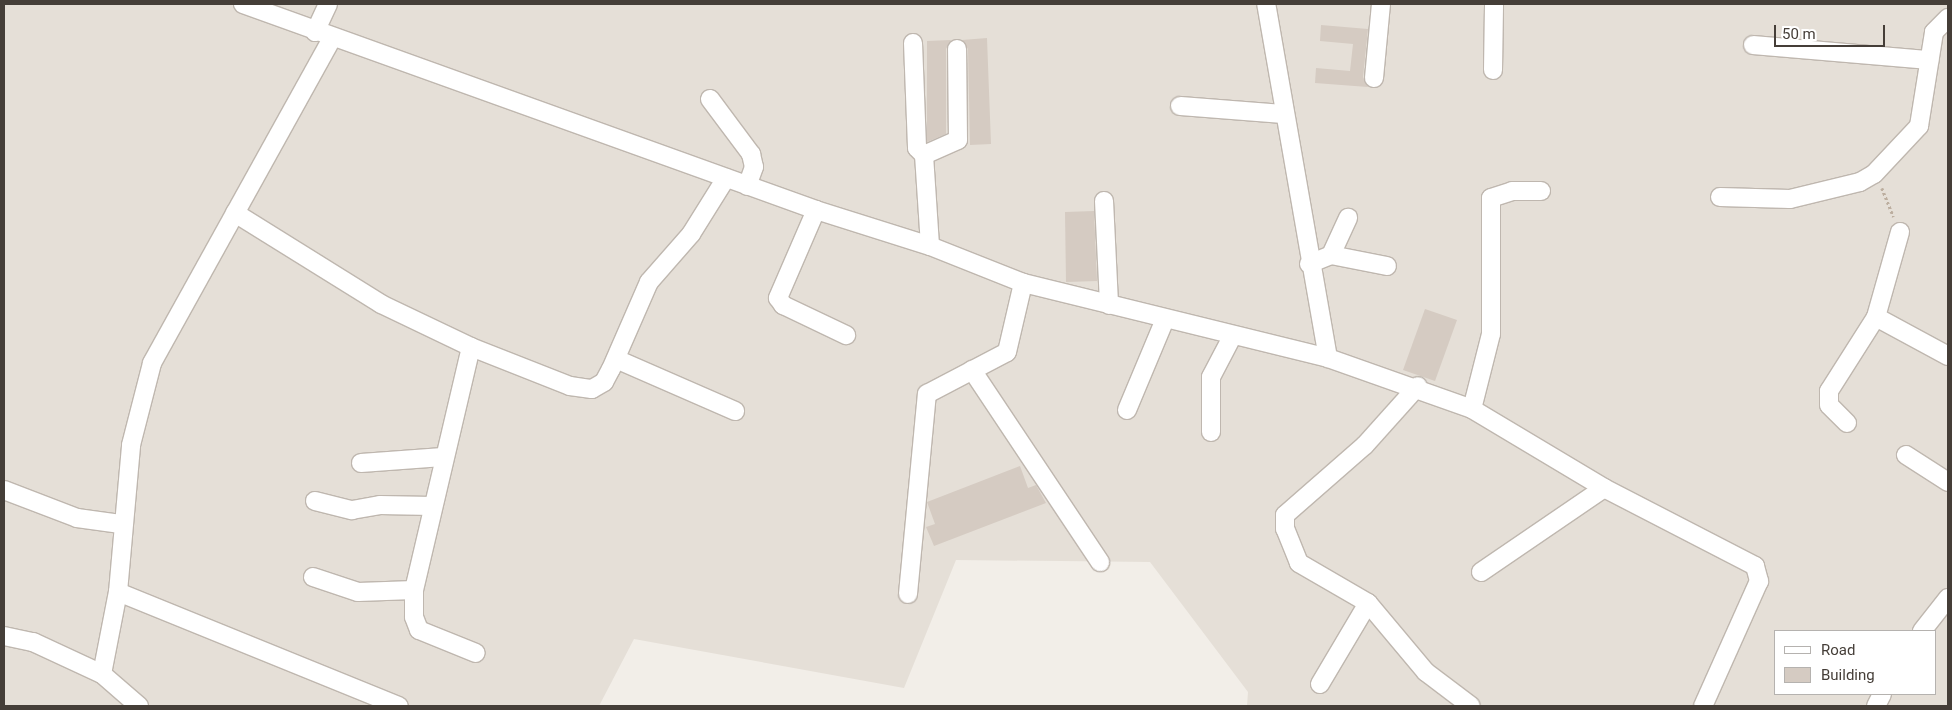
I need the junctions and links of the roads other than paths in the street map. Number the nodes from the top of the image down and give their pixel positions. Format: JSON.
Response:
{"nodes":[{"id":1,"x":243,"y":4,"type":"edge"},
{"id":2,"x":328,"y":4,"type":"edge"},
{"id":3,"x":1266,"y":4,"type":"edge"},
{"id":4,"x":1381,"y":4,"type":"edge"},
{"id":5,"x":1494,"y":4,"type":"edge"},
{"id":6,"x":1948,"y":18,"type":"edge"},
{"id":7,"x":315,"y":32,"type":"junction"},
{"id":8,"x":332,"y":38,"type":"junction"},
{"id":9,"x":913,"y":43,"type":"dead end"},
{"id":10,"x":1754,"y":44,"type":"dead end"},
{"id":11,"x":957,"y":49,"type":"dead end"},
{"id":12,"x":1929,"y":60,"type":"junction"},
{"id":13,"x":1494,"y":70,"type":"dead end"},
{"id":14,"x":1374,"y":78,"type":"dead end"},
{"id":15,"x":710,"y":99,"type":"dead end"},
{"id":16,"x":1180,"y":106,"type":"dead end"},
{"id":17,"x":1284,"y":114,"type":"junction"},
{"id":18,"x":924,"y":155,"type":"junction"},
{"id":19,"x":726,"y":178,"type":"junction"},
{"id":20,"x":747,"y":186,"type":"junction"},
{"id":21,"x":1541,"y":191,"type":"dead end"},
{"id":22,"x":1720,"y":197,"type":"dead end"},
{"id":23,"x":1104,"y":201,"type":"dead end"},
{"id":24,"x":816,"y":210,"type":"junction"},
{"id":25,"x":235,"y":213,"type":"junction"},
{"id":26,"x":1348,"y":218,"type":"dead end"},
{"id":27,"x":1900,"y":232,"type":"road end"},
{"id":28,"x":930,"y":246,"type":"junction"},
{"id":29,"x":1331,"y":255,"type":"junction"},
{"id":30,"x":1309,"y":264,"type":"junction"},
{"id":31,"x":1387,"y":266,"type":"dead end"},
{"id":32,"x":1023,"y":283,"type":"junction"},
{"id":33,"x":1109,"y":305,"type":"junction"},
{"id":34,"x":1876,"y":317,"type":"junction"},
{"id":35,"x":1165,"y":319,"type":"junction"},
{"id":36,"x":846,"y":335,"type":"dead end"},
{"id":37,"x":1233,"y":335,"type":"junction"},
{"id":38,"x":471,"y":347,"type":"junction"},
{"id":39,"x":1948,"y":356,"type":"edge"},
{"id":40,"x":1328,"y":358,"type":"junction"},
{"id":41,"x":616,"y":359,"type":"junction"},
{"id":42,"x":972,"y":370,"type":"junction"},
{"id":43,"x":1418,"y":386,"type":"junction"},
{"id":44,"x":1472,"y":409,"type":"junction"},
{"id":45,"x":1127,"y":410,"type":"dead end"},
{"id":46,"x":735,"y":411,"type":"dead end"},
{"id":47,"x":1847,"y":423,"type":"dead end"},
{"id":48,"x":1211,"y":432,"type":"dead end"},
{"id":49,"x":1906,"y":455,"type":"dead end"},
{"id":50,"x":443,"y":457,"type":"junction"},
{"id":51,"x":362,"y":463,"type":"dead end"},
{"id":52,"x":1948,"y":482,"type":"edge"},
{"id":53,"x":1604,"y":488,"type":"junction"},
{"id":54,"x":4,"y":490,"type":"edge"},
{"id":55,"x":315,"y":501,"type":"dead end"},
{"id":56,"x":432,"y":506,"type":"junction"},
{"id":57,"x":121,"y":524,"type":"junction"},
{"id":58,"x":1100,"y":562,"type":"dead end"},
{"id":59,"x":1481,"y":572,"type":"dead end"},
{"id":60,"x":313,"y":577,"type":"dead end"},
{"id":61,"x":414,"y":590,"type":"junction"},
{"id":62,"x":118,"y":592,"type":"junction"},
{"id":63,"x":908,"y":594,"type":"dead end"},
{"id":64,"x":1948,"y":598,"type":"edge"},
{"id":65,"x":1368,"y":603,"type":"junction"},
{"id":66,"x":1923,"y":630,"type":"edge"},
{"id":67,"x":4,"y":636,"type":"edge"},
{"id":68,"x":476,"y":654,"type":"dead end"},
{"id":69,"x":102,"y":674,"type":"junction"},
{"id":70,"x":1320,"y":684,"type":"dead end"},
{"id":71,"x":139,"y":706,"type":"edge"},
{"id":72,"x":399,"y":706,"type":"edge"},
{"id":73,"x":1471,"y":706,"type":"edge"},
{"id":74,"x":1703,"y":706,"type":"edge"}],
"edges":[{"from":1,"to":7,"type":"street"},
{"from":2,"to":7,"type":"street"},
{"from":3,"to":17,"type":"street"},
{"from":4,"to":14,"type":"street"},
{"from":5,"to":13,"type":"street"},
{"from":6,"to":12,"type":"street"},
{"from":7,"to":8,"type":"street"},
{"from":8,"to":19,"type":"street"},
{"from":8,"to":25,"type":"street"},
{"from":9,"to":18,"type":"street"},
{"from":10,"to":12,"type":"street"},
{"from":11,"to":18,"type":"street"},
{"from":12,"to":22,"type":"street"},
{"from":15,"to":20,"type":"street"},
{"from":16,"to":17,"type":"street"},
{"from":17,"to":30,"type":"street"},
{"from":18,"to":28,"type":"street"},
{"from":19,"to":20,"type":"street"},
{"from":19,"to":41,"type":"street"},
{"from":20,"to":24,"type":"street"},
{"from":21,"to":44,"type":"street"},
{"from":23,"to":33,"type":"street"},
{"from":24,"to":28,"type":"street"},
{"from":24,"to":36,"type":"street"},
{"from":25,"to":38,"type":"street"},
{"from":25,"to":57,"type":"street"},
{"from":26,"to":29,"type":"street"},
{"from":27,"to":34,"type":"street"},
{"from":28,"to":32,"type":"street"},
{"from":29,"to":30,"type":"street"},
{"from":29,"to":31,"type":"street"},
{"from":30,"to":40,"type":"street"},
{"from":32,"to":33,"type":"street"},
{"from":32,"to":42,"type":"street"},
{"from":33,"to":35,"type":"street"},
{"from":34,"to":39,"type":"street"},
{"from":34,"to":47,"type":"street"},
{"from":35,"to":37,"type":"street"},
{"from":35,"to":45,"type":"street"},
{"from":37,"to":40,"type":"street"},
{"from":37,"to":48,"type":"street"},
{"from":38,"to":41,"type":"street"},
{"from":38,"to":50,"type":"street"},
{"from":40,"to":43,"type":"street"},
{"from":41,"to":46,"type":"street"},
{"from":42,"to":58,"type":"street"},
{"from":42,"to":63,"type":"street"},
{"from":43,"to":44,"type":"street"},
{"from":43,"to":65,"type":"street"},
{"from":44,"to":53,"type":"street"},
{"from":49,"to":52,"type":"street"},
{"from":50,"to":51,"type":"street"},
{"from":50,"to":56,"type":"street"},
{"from":53,"to":59,"type":"street"},
{"from":53,"to":74,"type":"street"},
{"from":54,"to":57,"type":"street"},
{"from":55,"to":56,"type":"street"},
{"from":56,"to":61,"type":"street"},
{"from":57,"to":62,"type":"street"},
{"from":60,"to":61,"type":"street"},
{"from":61,"to":68,"type":"street"},
{"from":62,"to":69,"type":"street"},
{"from":62,"to":72,"type":"street"},
{"from":64,"to":66,"type":"street"},
{"from":65,"to":70,"type":"street"},
{"from":65,"to":73,"type":"street"},
{"from":67,"to":69,"type":"street"},
{"from":69,"to":71,"type":"street"}]}
